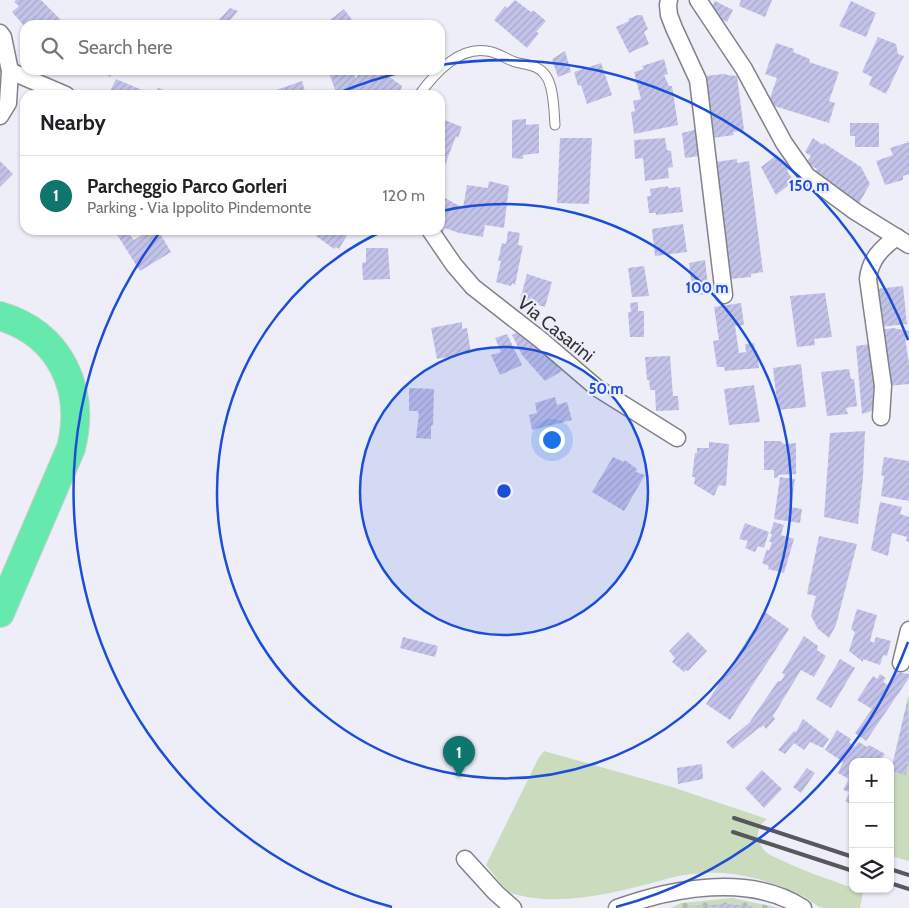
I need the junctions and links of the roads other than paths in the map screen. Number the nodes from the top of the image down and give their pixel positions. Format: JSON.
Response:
{"nodes":[{"id":1,"x":669,"y":0,"type":"edge"},
{"id":2,"x":698,"y":0,"type":"edge"},
{"id":3,"x":0,"y":33,"type":"edge"},
{"id":4,"x":445,"y":65,"type":"edge"},
{"id":5,"x":10,"y":72,"type":"junction"},
{"id":6,"x":436,"y":75,"type":"edge"},
{"id":7,"x":54,"y":90,"type":"edge"},
{"id":8,"x":423,"y":90,"type":"edge"},
{"id":9,"x":0,"y":116,"type":"edge"},
{"id":10,"x":555,"y":125,"type":"dead end"},
{"id":11,"x":433,"y":235,"type":"edge"},
{"id":12,"x":903,"y":241,"type":"edge"},
{"id":13,"x":724,"y":295,"type":"dead end"},
{"id":14,"x":0,"y":316,"type":"edge"},
{"id":15,"x":881,"y":417,"type":"dead end"},
{"id":16,"x":677,"y":438,"type":"dead end"},
{"id":17,"x":0,"y":613,"type":"edge"},
{"id":18,"x":909,"y":630,"type":"edge"},
{"id":19,"x":901,"y":662,"type":"dead end"},
{"id":20,"x":466,"y":859,"type":"dead end"},
{"id":21,"x":513,"y":908,"type":"edge"},
{"id":22,"x":617,"y":908,"type":"edge"},
{"id":23,"x":803,"y":908,"type":"edge"}],
"edges":[{"from":1,"to":13,"type":"street"},
{"from":2,"to":12,"type":"street"},
{"from":3,"to":5,"type":"street"},
{"from":4,"to":10,"type":"lane"},
{"from":5,"to":7,"type":"street"},
{"from":5,"to":9,"type":"street"},
{"from":6,"to":8,"type":"lane"},
{"from":11,"to":16,"type":"street","name":"Via Casarini"},
{"from":12,"to":15,"type":"street"},
{"from":14,"to":17,"type":"highway"},
{"from":18,"to":19,"type":"street"},
{"from":20,"to":21,"type":"street"},
{"from":22,"to":23,"type":"street"}]}
